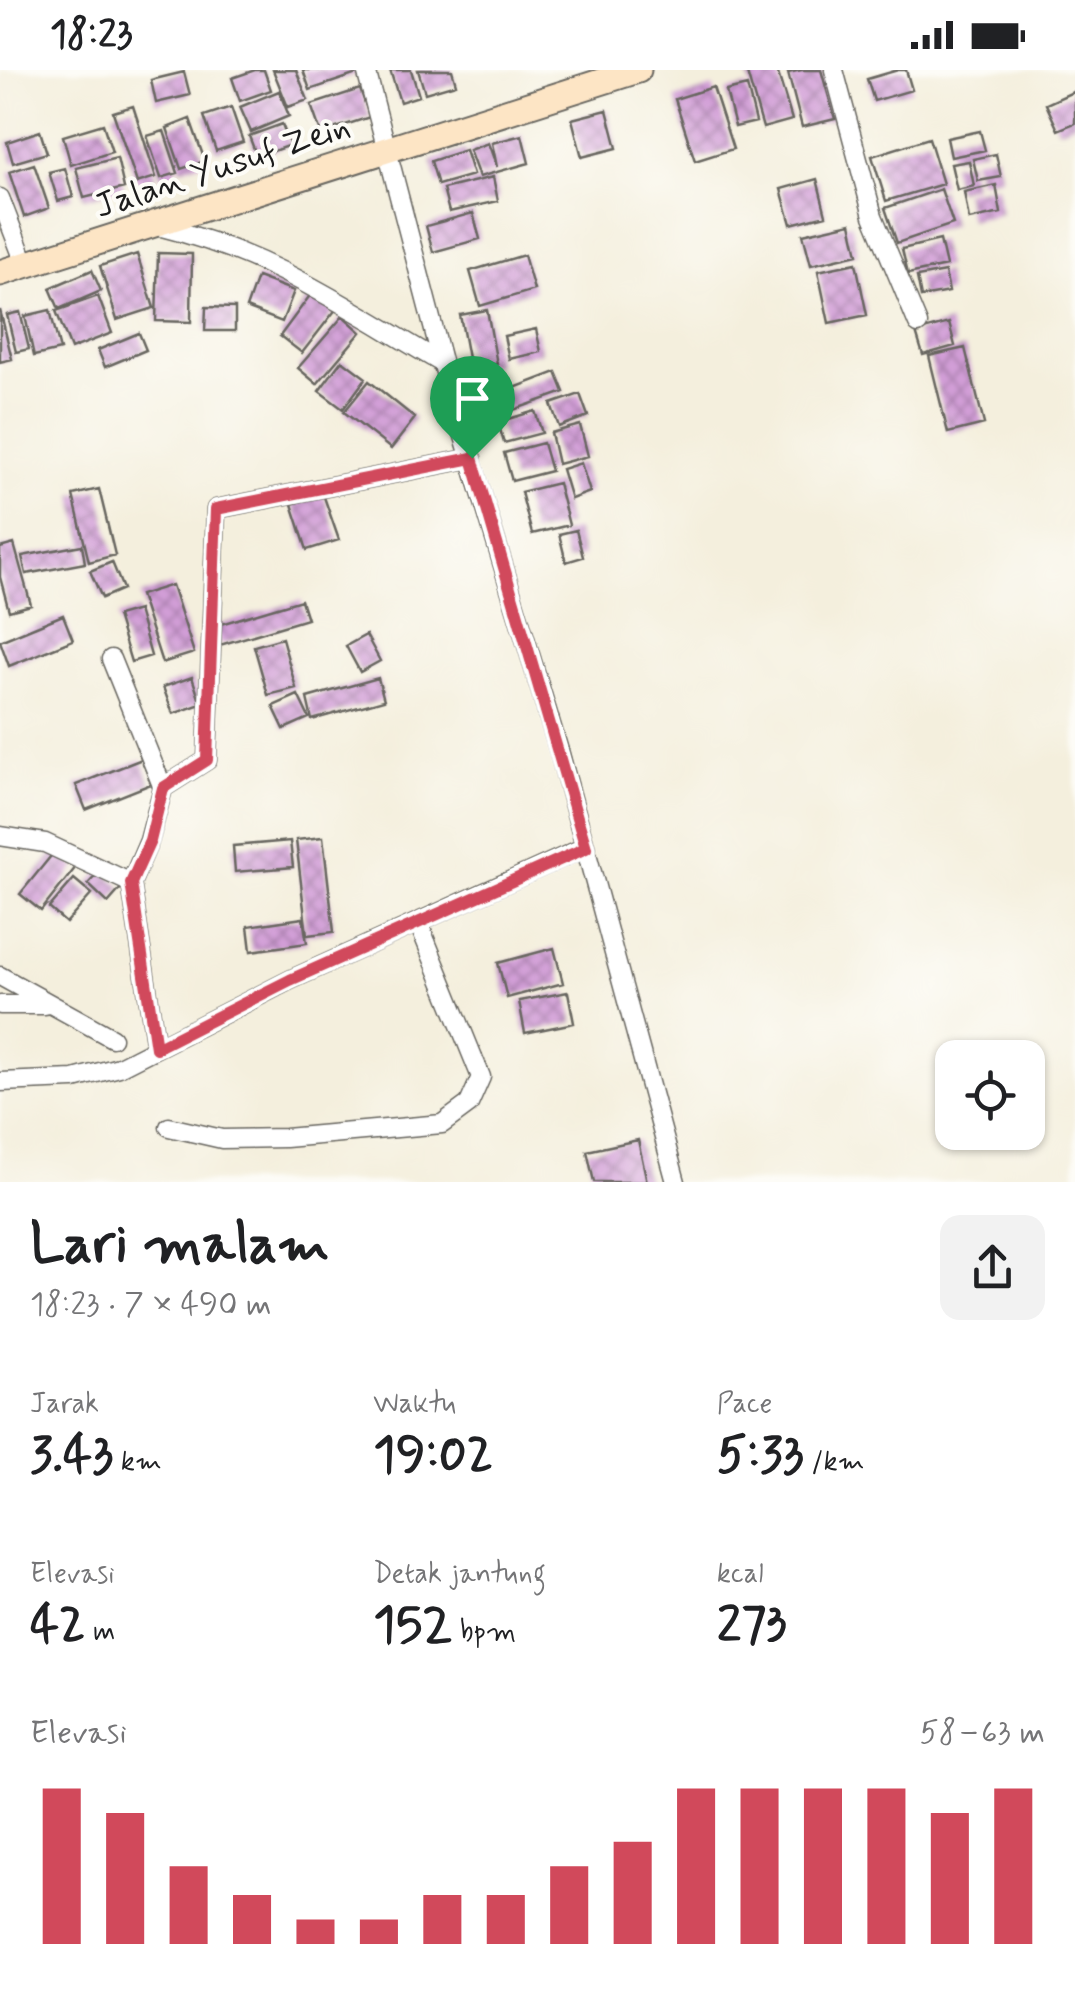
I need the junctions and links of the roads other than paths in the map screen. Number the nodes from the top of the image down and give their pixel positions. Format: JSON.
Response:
{"nodes":[{"id":1,"x":366,"y":70,"type":"edge"},
{"id":2,"x":638,"y":70,"type":"edge"},
{"id":3,"x":834,"y":70,"type":"edge"},
{"id":4,"x":388,"y":147,"type":"junction"},
{"id":5,"x":0,"y":198,"type":"edge"},
{"id":6,"x":158,"y":226,"type":"junction"},
{"id":7,"x":26,"y":263,"type":"junction"},
{"id":8,"x":0,"y":273,"type":"edge"},
{"id":9,"x":918,"y":324,"type":"dead end"},
{"id":10,"x":442,"y":363,"type":"junction"},
{"id":11,"x":495,"y":395,"type":"dead end"},
{"id":12,"x":454,"y":406,"type":"junction"},
{"id":13,"x":472,"y":458,"type":"junction"},
{"id":14,"x":111,"y":659,"type":"dead end"},
{"id":15,"x":163,"y":788,"type":"junction"},
{"id":16,"x":0,"y":836,"type":"edge"},
{"id":17,"x":586,"y":848,"type":"junction"},
{"id":18,"x":131,"y":883,"type":"junction"},
{"id":19,"x":418,"y":922,"type":"junction"},
{"id":20,"x":0,"y":976,"type":"edge"},
{"id":21,"x":0,"y":1004,"type":"edge"},
{"id":22,"x":50,"y":1005,"type":"junction"},
{"id":23,"x":112,"y":1038,"type":"dead end"},
{"id":24,"x":156,"y":1048,"type":"junction"},
{"id":25,"x":0,"y":1082,"type":"edge"},
{"id":26,"x":169,"y":1128,"type":"dead end"},
{"id":27,"x":676,"y":1182,"type":"edge"}],
"edges":[{"from":1,"to":4,"type":"street"},
{"from":2,"to":4,"type":"street","name":"Jalan Yusuf Zein"},
{"from":3,"to":9,"type":"street"},
{"from":4,"to":6,"type":"street","name":"Jalan Yusuf Zein"},
{"from":4,"to":10,"type":"street"},
{"from":5,"to":7,"type":"street"},
{"from":6,"to":7,"type":"street","name":"Jalan Yusuf Zein"},
{"from":6,"to":10,"type":"street"},
{"from":7,"to":8,"type":"street","name":"Jalan Yusuf Zein"},
{"from":10,"to":12,"type":"street"},
{"from":11,"to":12,"type":"street"},
{"from":12,"to":13,"type":"street"},
{"from":13,"to":15,"type":"street"},
{"from":13,"to":17,"type":"street"},
{"from":14,"to":15,"type":"street"},
{"from":15,"to":18,"type":"street"},
{"from":16,"to":18,"type":"street"},
{"from":17,"to":19,"type":"street"},
{"from":17,"to":27,"type":"street"},
{"from":18,"to":24,"type":"street"},
{"from":19,"to":24,"type":"street"},
{"from":19,"to":26,"type":"street"},
{"from":20,"to":22,"type":"street"},
{"from":21,"to":22,"type":"street"},
{"from":22,"to":23,"type":"street"},
{"from":24,"to":25,"type":"street"}]}
